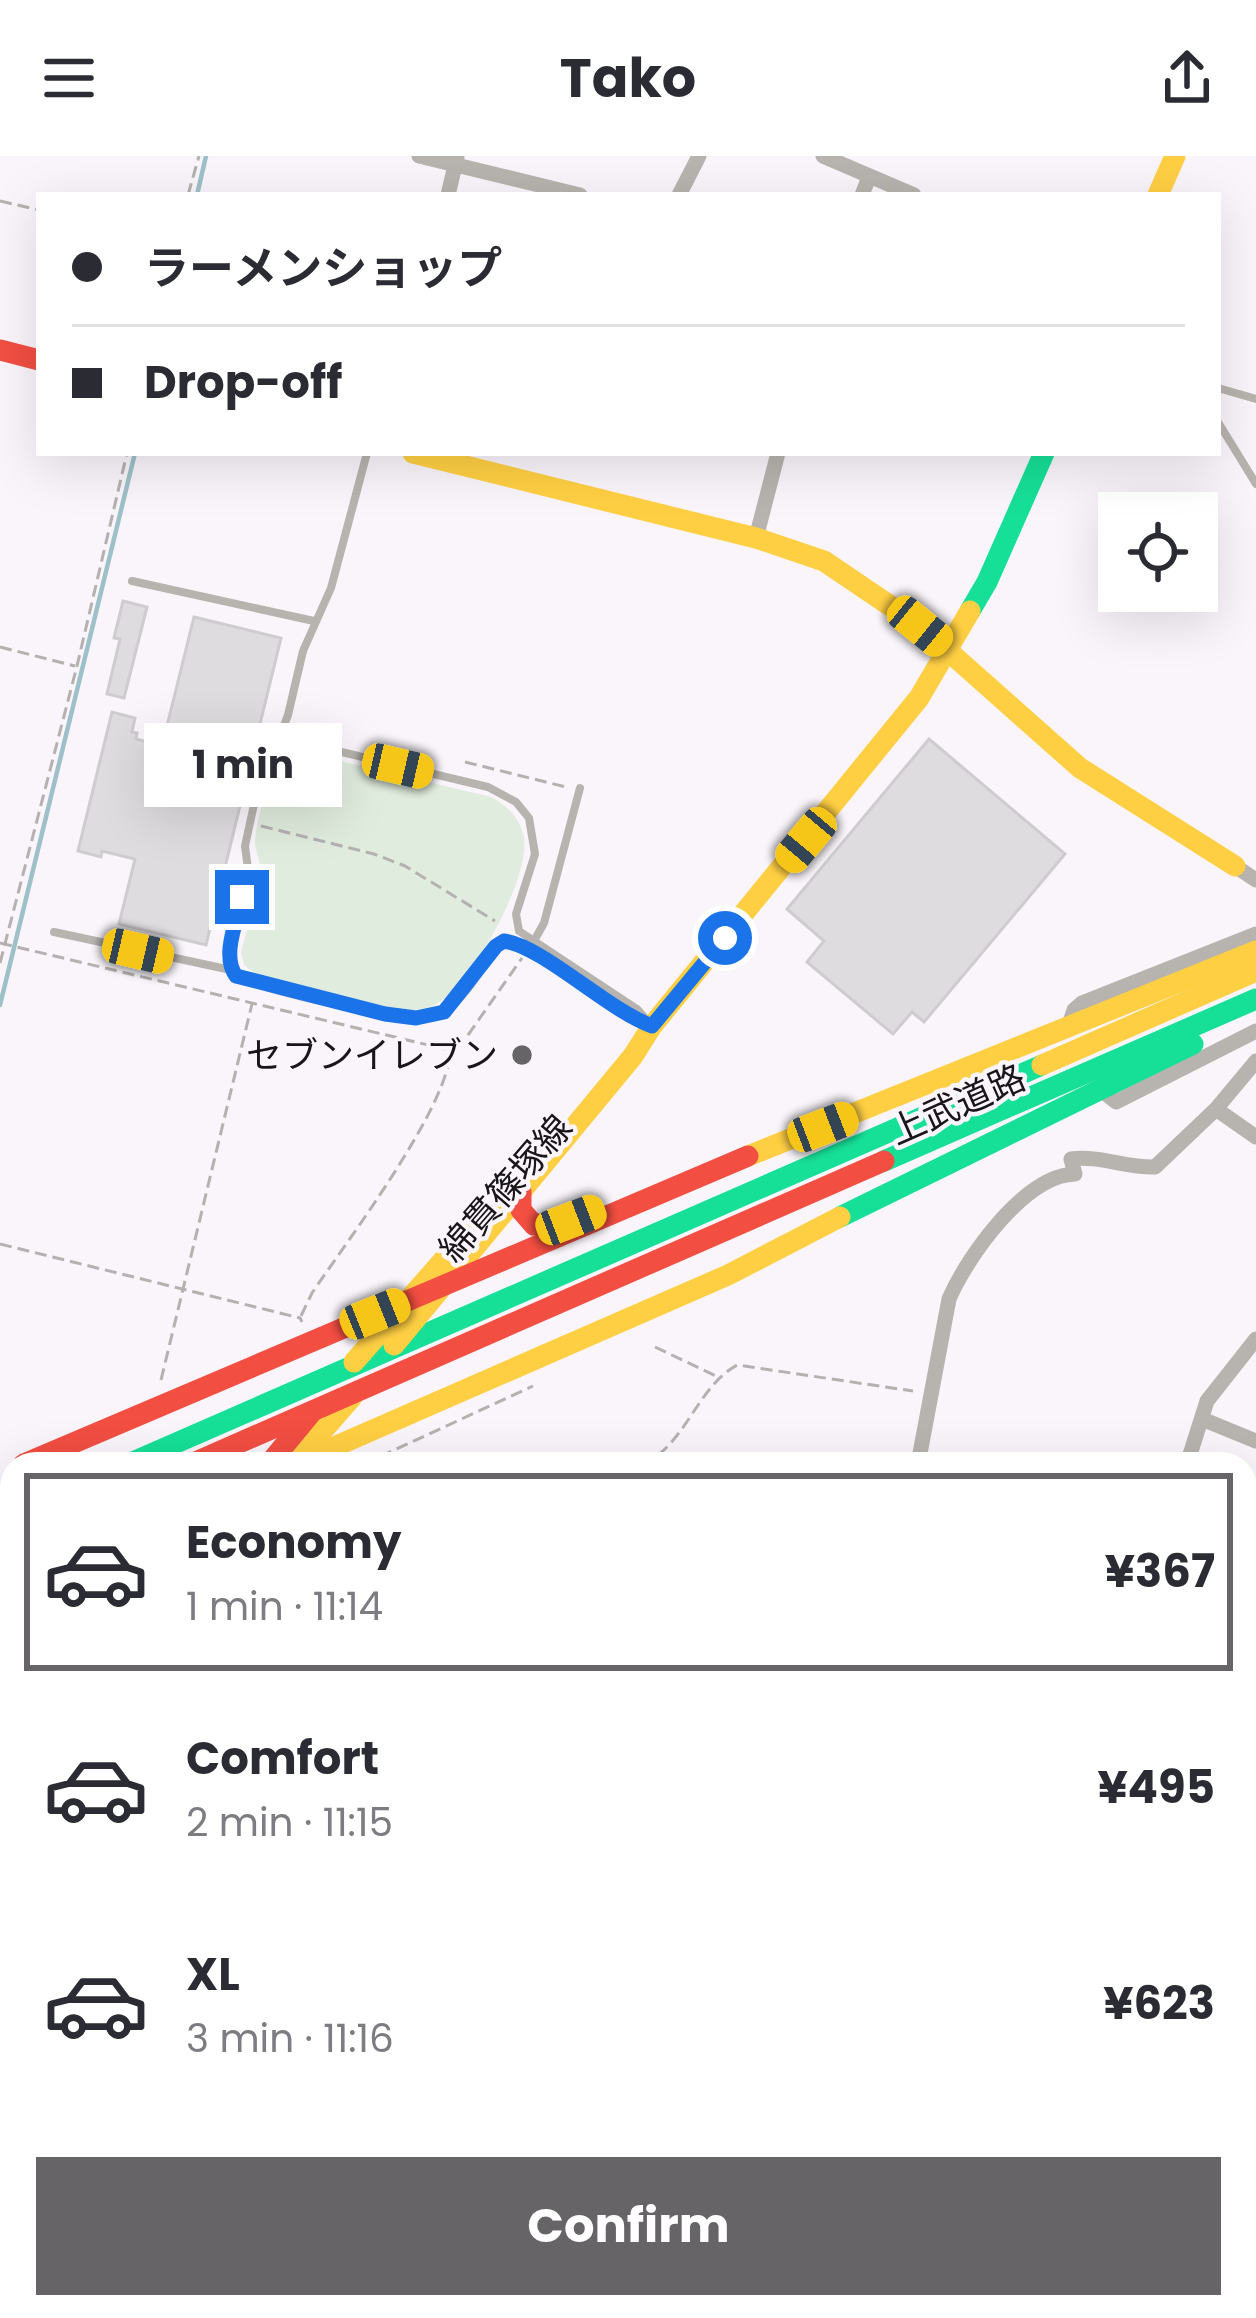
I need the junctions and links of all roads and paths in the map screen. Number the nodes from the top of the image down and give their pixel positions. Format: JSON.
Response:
{"nodes":[{"id":1,"x":199,"y":156,"type":"edge"},
{"id":2,"x":419,"y":156,"type":"edge"},
{"id":3,"x":699,"y":156,"type":"edge"},
{"id":4,"x":823,"y":156,"type":"edge"},
{"id":5,"x":1175,"y":156,"type":"edge"},
{"id":6,"x":456,"y":160,"type":"edge"},
{"id":7,"x":869,"y":176,"type":"junction"},
{"id":8,"x":189,"y":192,"type":"edge"},
{"id":9,"x":449,"y":192,"type":"edge"},
{"id":10,"x":569,"y":192,"type":"edge"},
{"id":11,"x":681,"y":192,"type":"edge"},
{"id":12,"x":863,"y":192,"type":"edge"},
{"id":13,"x":907,"y":192,"type":"edge"},
{"id":14,"x":1159,"y":192,"type":"edge"},
{"id":15,"x":0,"y":201,"type":"edge"},
{"id":16,"x":36,"y":209,"type":"edge"},
{"id":17,"x":0,"y":350,"type":"edge"},
{"id":18,"x":36,"y":359,"type":"edge"},
{"id":19,"x":1221,"y":389,"type":"edge"},
{"id":20,"x":1256,"y":400,"type":"edge"},
{"id":21,"x":1221,"y":427,"type":"edge"},
{"id":22,"x":126,"y":456,"type":"edge"},
{"id":23,"x":366,"y":456,"type":"edge"},
{"id":24,"x":425,"y":456,"type":"edge"},
{"id":25,"x":777,"y":456,"type":"edge"},
{"id":26,"x":1043,"y":456,"type":"edge"},
{"id":27,"x":1256,"y":484,"type":"edge"},
{"id":28,"x":756,"y":538,"type":"junction"},
{"id":29,"x":132,"y":581,"type":"dead end"},
{"id":30,"x":314,"y":621,"type":"junction"},
{"id":31,"x":0,"y":647,"type":"edge"},
{"id":32,"x":950,"y":651,"type":"junction"},
{"id":33,"x":77,"y":666,"type":"junction"},
{"id":34,"x":288,"y":715,"type":"junction"},
{"id":35,"x":308,"y":744,"type":"junction"},
{"id":36,"x":465,"y":762,"type":"dead end"},
{"id":37,"x":262,"y":774,"type":"junction"},
{"id":38,"x":580,"y":788,"type":"joint"},
{"id":39,"x":259,"y":826,"type":"dead end"},
{"id":40,"x":1235,"y":866,"type":"joint"},
{"id":41,"x":1256,"y":880,"type":"edge"},
{"id":42,"x":495,"y":921,"type":"dead end"},
{"id":43,"x":54,"y":932,"type":"dead end"},
{"id":44,"x":1256,"y":934,"type":"edge"},
{"id":45,"x":534,"y":941,"type":"junction"},
{"id":46,"x":1256,"y":951,"type":"edge"},
{"id":47,"x":0,"y":963,"type":"edge"},
{"id":48,"x":231,"y":970,"type":"junction"},
{"id":49,"x":1256,"y":970,"type":"edge"},
{"id":50,"x":1256,"y":999,"type":"edge"},
{"id":51,"x":253,"y":1003,"type":"dead end"},
{"id":52,"x":1256,"y":1013,"type":"edge"},
{"id":53,"x":652,"y":1026,"type":"junction"},
{"id":54,"x":1069,"y":1028,"type":"junction"},
{"id":55,"x":1256,"y":1034,"type":"edge"},
{"id":56,"x":450,"y":1048,"type":"dead end"},
{"id":57,"x":1256,"y":1061,"type":"edge"},
{"id":58,"x":1101,"y":1090,"type":"junction"},
{"id":59,"x":1216,"y":1109,"type":"junction"},
{"id":60,"x":1256,"y":1137,"type":"edge"},
{"id":61,"x":521,"y":1190,"type":"junction"},
{"id":62,"x":660,"y":1192,"type":"junction"},
{"id":63,"x":0,"y":1244,"type":"edge"},
{"id":64,"x":445,"y":1284,"type":"junction"},
{"id":65,"x":182,"y":1287,"type":"junction"},
{"id":66,"x":406,"y":1301,"type":"junction"},
{"id":67,"x":300,"y":1318,"type":"junction"},
{"id":68,"x":1256,"y":1339,"type":"edge"},
{"id":69,"x":301,"y":1346,"type":"junction"},
{"id":70,"x":655,"y":1347,"type":"dead end"},
{"id":71,"x":365,"y":1349,"type":"junction"},
{"id":72,"x":519,"y":1370,"type":"junction"},
{"id":73,"x":719,"y":1377,"type":"junction"},
{"id":74,"x":226,"y":1378,"type":"junction"},
{"id":75,"x":338,"y":1380,"type":"junction"},
{"id":76,"x":361,"y":1386,"type":"junction"},
{"id":77,"x":930,"y":1394,"type":"junction"},
{"id":78,"x":163,"y":1404,"type":"junction"},
{"id":79,"x":334,"y":1418,"type":"junction"},
{"id":80,"x":1202,"y":1419,"type":"junction"},
{"id":81,"x":1256,"y":1441,"type":"edge"},
{"id":82,"x":52,"y":1452,"type":"edge"},
{"id":83,"x":157,"y":1452,"type":"edge"},
{"id":84,"x":218,"y":1452,"type":"edge"},
{"id":85,"x":279,"y":1452,"type":"edge"},
{"id":86,"x":305,"y":1452,"type":"edge"},
{"id":87,"x":324,"y":1452,"type":"edge"},
{"id":88,"x":660,"y":1452,"type":"edge"},
{"id":89,"x":920,"y":1452,"type":"edge"},
{"id":90,"x":1191,"y":1452,"type":"edge"}],
"edges":[{"from":1,"to":8,"type":"path"},
{"from":2,"to":6,"type":"street"},
{"from":3,"to":11,"type":"street"},
{"from":4,"to":7,"type":"street"},
{"from":5,"to":14,"type":"main road"},
{"from":6,"to":9,"type":"street"},
{"from":6,"to":10,"type":"street"},
{"from":7,"to":12,"type":"street"},
{"from":7,"to":13,"type":"street"},
{"from":15,"to":16,"type":"path"},
{"from":17,"to":18,"type":"main road"},
{"from":19,"to":20,"type":"lane"},
{"from":21,"to":27,"type":"lane"},
{"from":22,"to":33,"type":"path"},
{"from":23,"to":30,"type":"lane"},
{"from":24,"to":28,"type":"main road"},
{"from":25,"to":28,"type":"street"},
{"from":26,"to":32,"type":"main road","name":"綿貫篠塚線"},
{"from":28,"to":32,"type":"main road"},
{"from":29,"to":30,"type":"lane"},
{"from":30,"to":34,"type":"lane"},
{"from":31,"to":33,"type":"path"},
{"from":32,"to":40,"type":"main road"},
{"from":32,"to":53,"type":"main road","name":"綿貫篠塚線"},
{"from":33,"to":47,"type":"path"},
{"from":34,"to":35,"type":"lane"},
{"from":34,"to":37,"type":"lane"},
{"from":35,"to":37,"type":"lane"},
{"from":35,"to":45,"type":"lane"},
{"from":36,"to":38,"type":"path"},
{"from":37,"to":48,"type":"lane"},
{"from":38,"to":45,"type":"lane"},
{"from":39,"to":42,"type":"path"},
{"from":40,"to":41,"type":"street"},
{"from":43,"to":48,"type":"lane"},
{"from":44,"to":54,"type":"street"},
{"from":45,"to":53,"type":"lane"},
{"from":46,"to":54,"type":"main road"},
{"from":48,"to":53,"type":"lane"},
{"from":49,"to":83,"type":"main road","name":"上武道路"},
{"from":50,"to":84,"type":"main road","name":"上武道路"},
{"from":51,"to":65,"type":"path"},
{"from":52,"to":58,"type":"main road"},
{"from":53,"to":61,"type":"main road","name":"綿貫篠塚線"},
{"from":53,"to":66,"type":"main road","name":"綿貫篠塚線"},
{"from":54,"to":62,"type":"main road"},
{"from":55,"to":58,"type":"street"},
{"from":56,"to":67,"type":"path"},
{"from":57,"to":59,"type":"street"},
{"from":58,"to":72,"type":"main road"},
{"from":59,"to":60,"type":"street"},
{"from":59,"to":77,"type":"street"},
{"from":61,"to":62,"type":"main road"},
{"from":61,"to":64,"type":"main road","name":"綿貫篠塚線"},
{"from":62,"to":64,"type":"main road"},
{"from":63,"to":65,"type":"path"},
{"from":64,"to":66,"type":"main road"},
{"from":64,"to":76,"type":"main road","name":"綿貫篠塚線"},
{"from":65,"to":67,"type":"path"},
{"from":65,"to":78,"type":"path"},
{"from":66,"to":69,"type":"main road"},
{"from":66,"to":71,"type":"main road","name":"綿貫篠塚線"},
{"from":67,"to":69,"type":"path"},
{"from":68,"to":80,"type":"street"},
{"from":69,"to":74,"type":"main road"},
{"from":70,"to":73,"type":"path"},
{"from":71,"to":75,"type":"main road","name":"綿貫篠塚線"},
{"from":71,"to":76,"type":"main road"},
{"from":72,"to":76,"type":"main road"},
{"from":72,"to":87,"type":"main road"},
{"from":73,"to":77,"type":"path"},
{"from":73,"to":88,"type":"path"},
{"from":74,"to":75,"type":"main road"},
{"from":74,"to":78,"type":"main road"},
{"from":75,"to":79,"type":"main road"},
{"from":75,"to":85,"type":"main road","name":"綿貫篠塚線"},
{"from":76,"to":79,"type":"main road","name":"綿貫篠塚線"},
{"from":77,"to":89,"type":"street"},
{"from":78,"to":82,"type":"main road"},
{"from":79,"to":86,"type":"main road","name":"綿貫篠塚線"},
{"from":80,"to":81,"type":"street"},
{"from":80,"to":90,"type":"street"}]}
